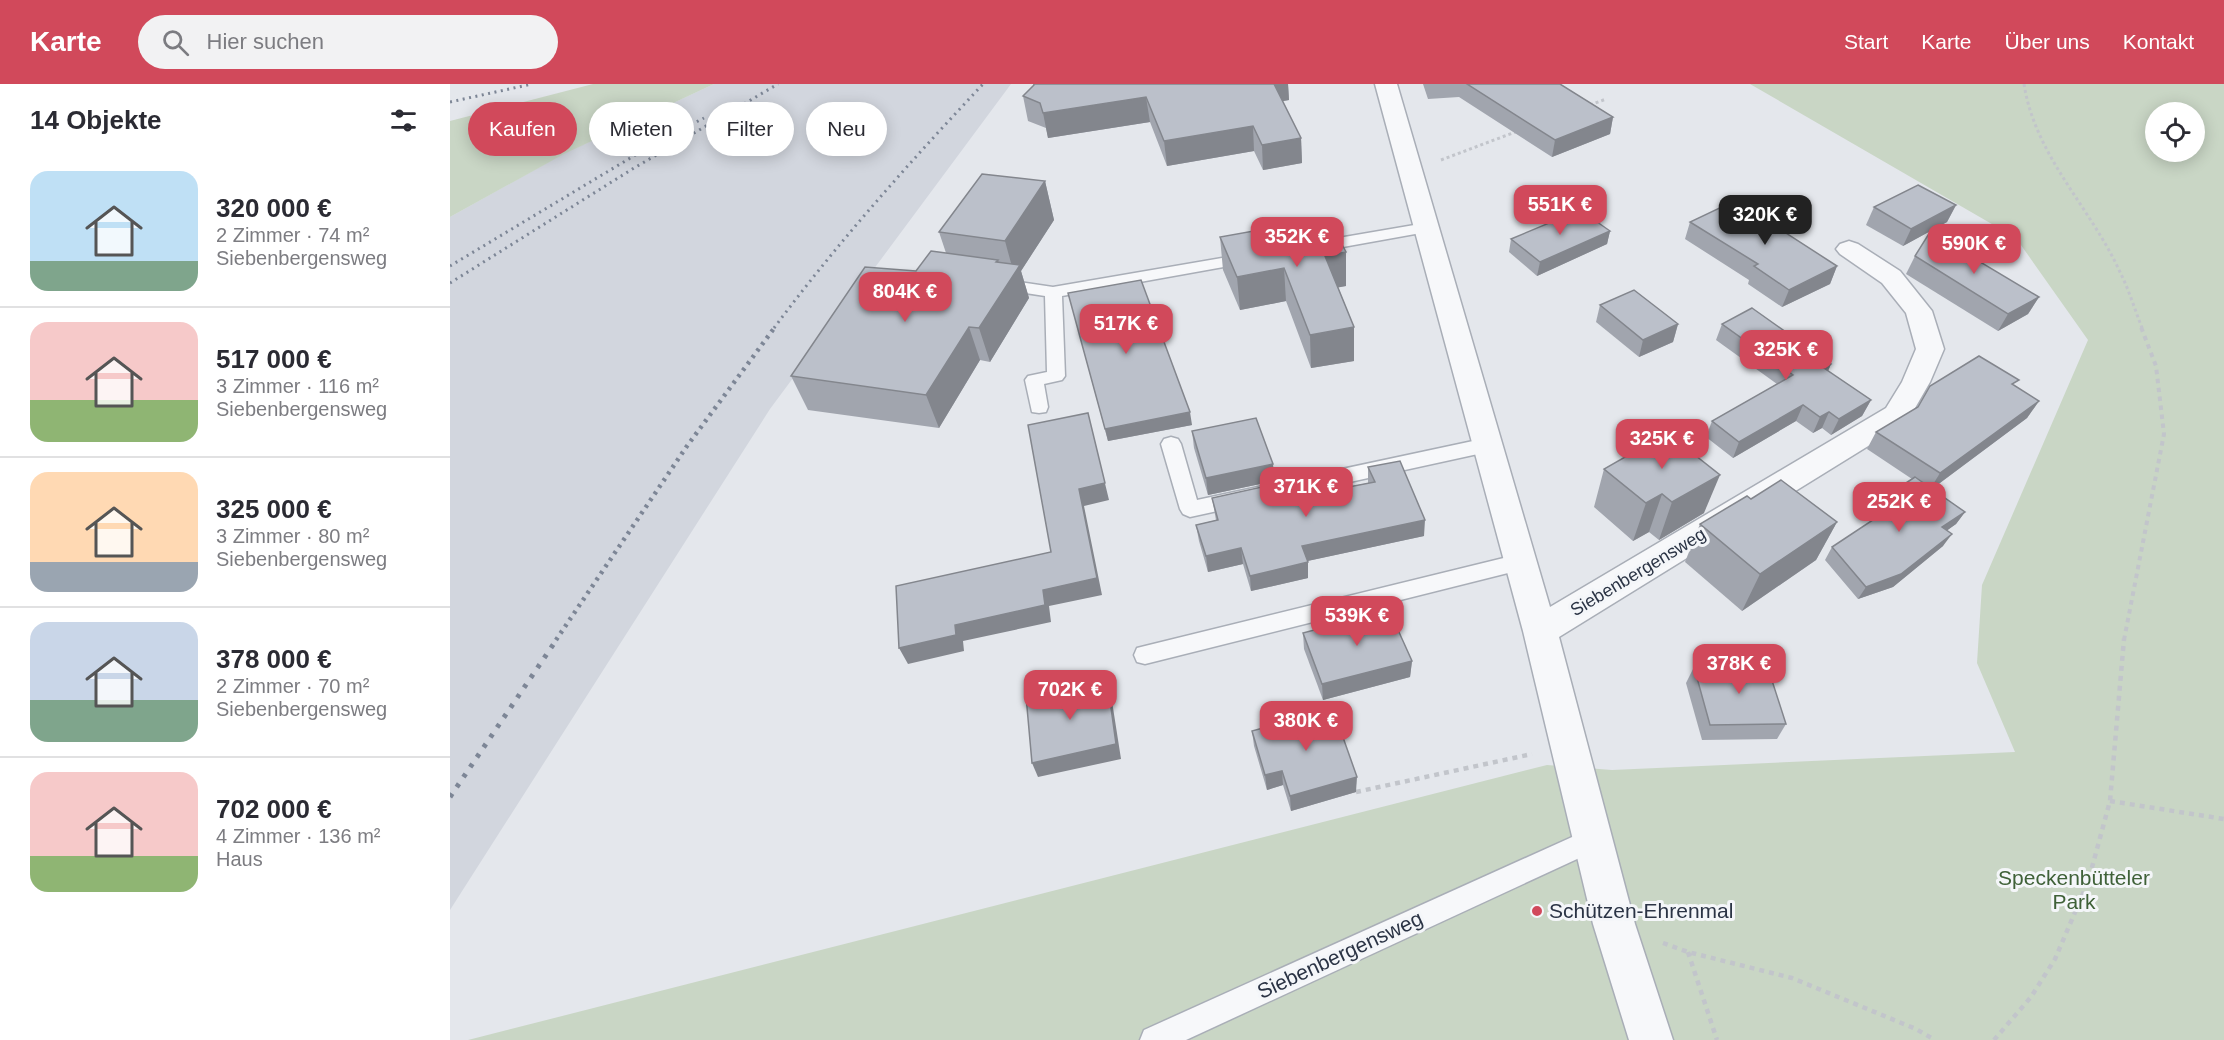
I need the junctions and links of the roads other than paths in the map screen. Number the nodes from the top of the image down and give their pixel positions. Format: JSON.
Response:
{"nodes":[{"id":1,"x":1386,"y":84,"type":"edge"},
{"id":2,"x":1426,"y":228,"type":"junction"},
{"id":3,"x":1849,"y":249,"type":"dead end"},
{"id":4,"x":1298,"y":250,"type":"edge"},
{"id":5,"x":1263,"y":256,"type":"edge"},
{"id":6,"x":986,"y":283,"type":"edge"},
{"id":7,"x":1053,"y":292,"type":"junction"},
{"id":8,"x":1039,"y":407,"type":"dead end"},
{"id":9,"x":1171,"y":444,"type":"dead end"},
{"id":10,"x":1487,"y":445,"type":"junction"},
{"id":11,"x":1520,"y":562,"type":"junction"},
{"id":12,"x":1540,"y":631,"type":"junction"},
{"id":13,"x":1146,"y":655,"type":"dead end"},
{"id":14,"x":1592,"y":840,"type":"junction"},
{"id":15,"x":1154,"y":1040,"type":"edge"},
{"id":16,"x":1651,"y":1040,"type":"edge"}],
"edges":[{"from":1,"to":2,"type":"street"},
{"from":2,"to":4,"type":"lane"},
{"from":2,"to":10,"type":"street"},
{"from":3,"to":12,"type":"street","name":"Siebenbergensweg"},
{"from":5,"to":7,"type":"lane"},
{"from":6,"to":7,"type":"lane"},
{"from":7,"to":8,"type":"lane"},
{"from":9,"to":10,"type":"lane"},
{"from":10,"to":11,"type":"street"},
{"from":11,"to":12,"type":"street"},
{"from":11,"to":13,"type":"lane"},
{"from":12,"to":14,"type":"street"},
{"from":14,"to":15,"type":"lane","name":"Siebenbergensweg"},
{"from":14,"to":16,"type":"street"}]}
